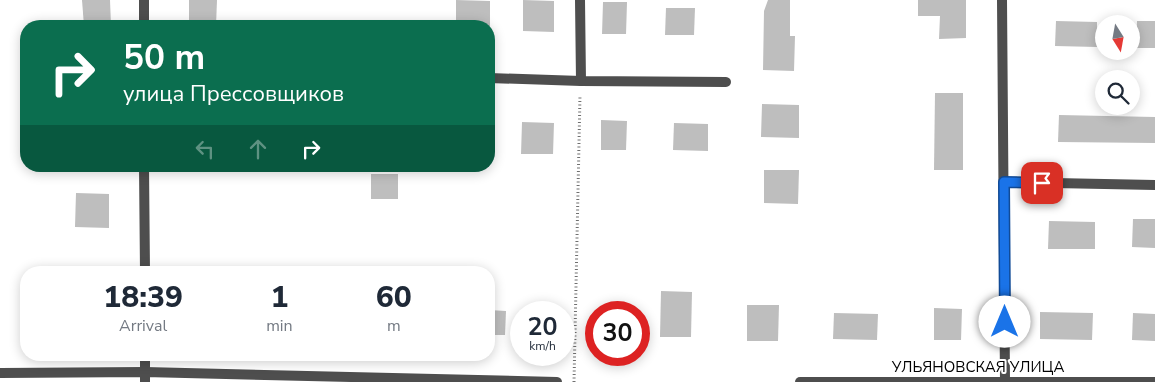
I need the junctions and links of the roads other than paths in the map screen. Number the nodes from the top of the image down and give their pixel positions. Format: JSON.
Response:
{"nodes":[{"id":1,"x":144,"y":0,"type":"edge"},
{"id":2,"x":580,"y":0,"type":"edge"},
{"id":3,"x":1002,"y":0,"type":"edge"},
{"id":4,"x":144,"y":20,"type":"edge"},
{"id":5,"x":495,"y":78,"type":"edge"},
{"id":6,"x":581,"y":81,"type":"junction"},
{"id":7,"x":726,"y":82,"type":"dead end"},
{"id":8,"x":144,"y":172,"type":"edge"},
{"id":9,"x":1004,"y":182,"type":"junction"},
{"id":10,"x":1155,"y":185,"type":"edge"},
{"id":11,"x":145,"y":266,"type":"edge"},
{"id":12,"x":145,"y":361,"type":"edge"},
{"id":13,"x":0,"y":373,"type":"edge"},
{"id":14,"x":145,"y":377,"type":"edge"},
{"id":15,"x":557,"y":382,"type":"edge"},
{"id":16,"x":800,"y":382,"type":"edge"},
{"id":17,"x":1005,"y":382,"type":"edge"},
{"id":18,"x":1155,"y":382,"type":"edge"}],
"edges":[{"from":1,"to":4,"type":"street"},
{"from":2,"to":6,"type":"street"},
{"from":3,"to":9,"type":"street"},
{"from":5,"to":6,"type":"street"},
{"from":6,"to":7,"type":"street"},
{"from":8,"to":11,"type":"street"},
{"from":9,"to":10,"type":"street"},
{"from":9,"to":17,"type":"street"},
{"from":12,"to":14,"type":"street"},
{"from":13,"to":14,"type":"street"},
{"from":14,"to":15,"type":"street"},
{"from":16,"to":17,"type":"street","name":"УЛЬЯНОВСКАЯ УЛИЦА"},
{"from":17,"to":18,"type":"street","name":"УЛЬЯНОВСКАЯ УЛИЦА"}]}
